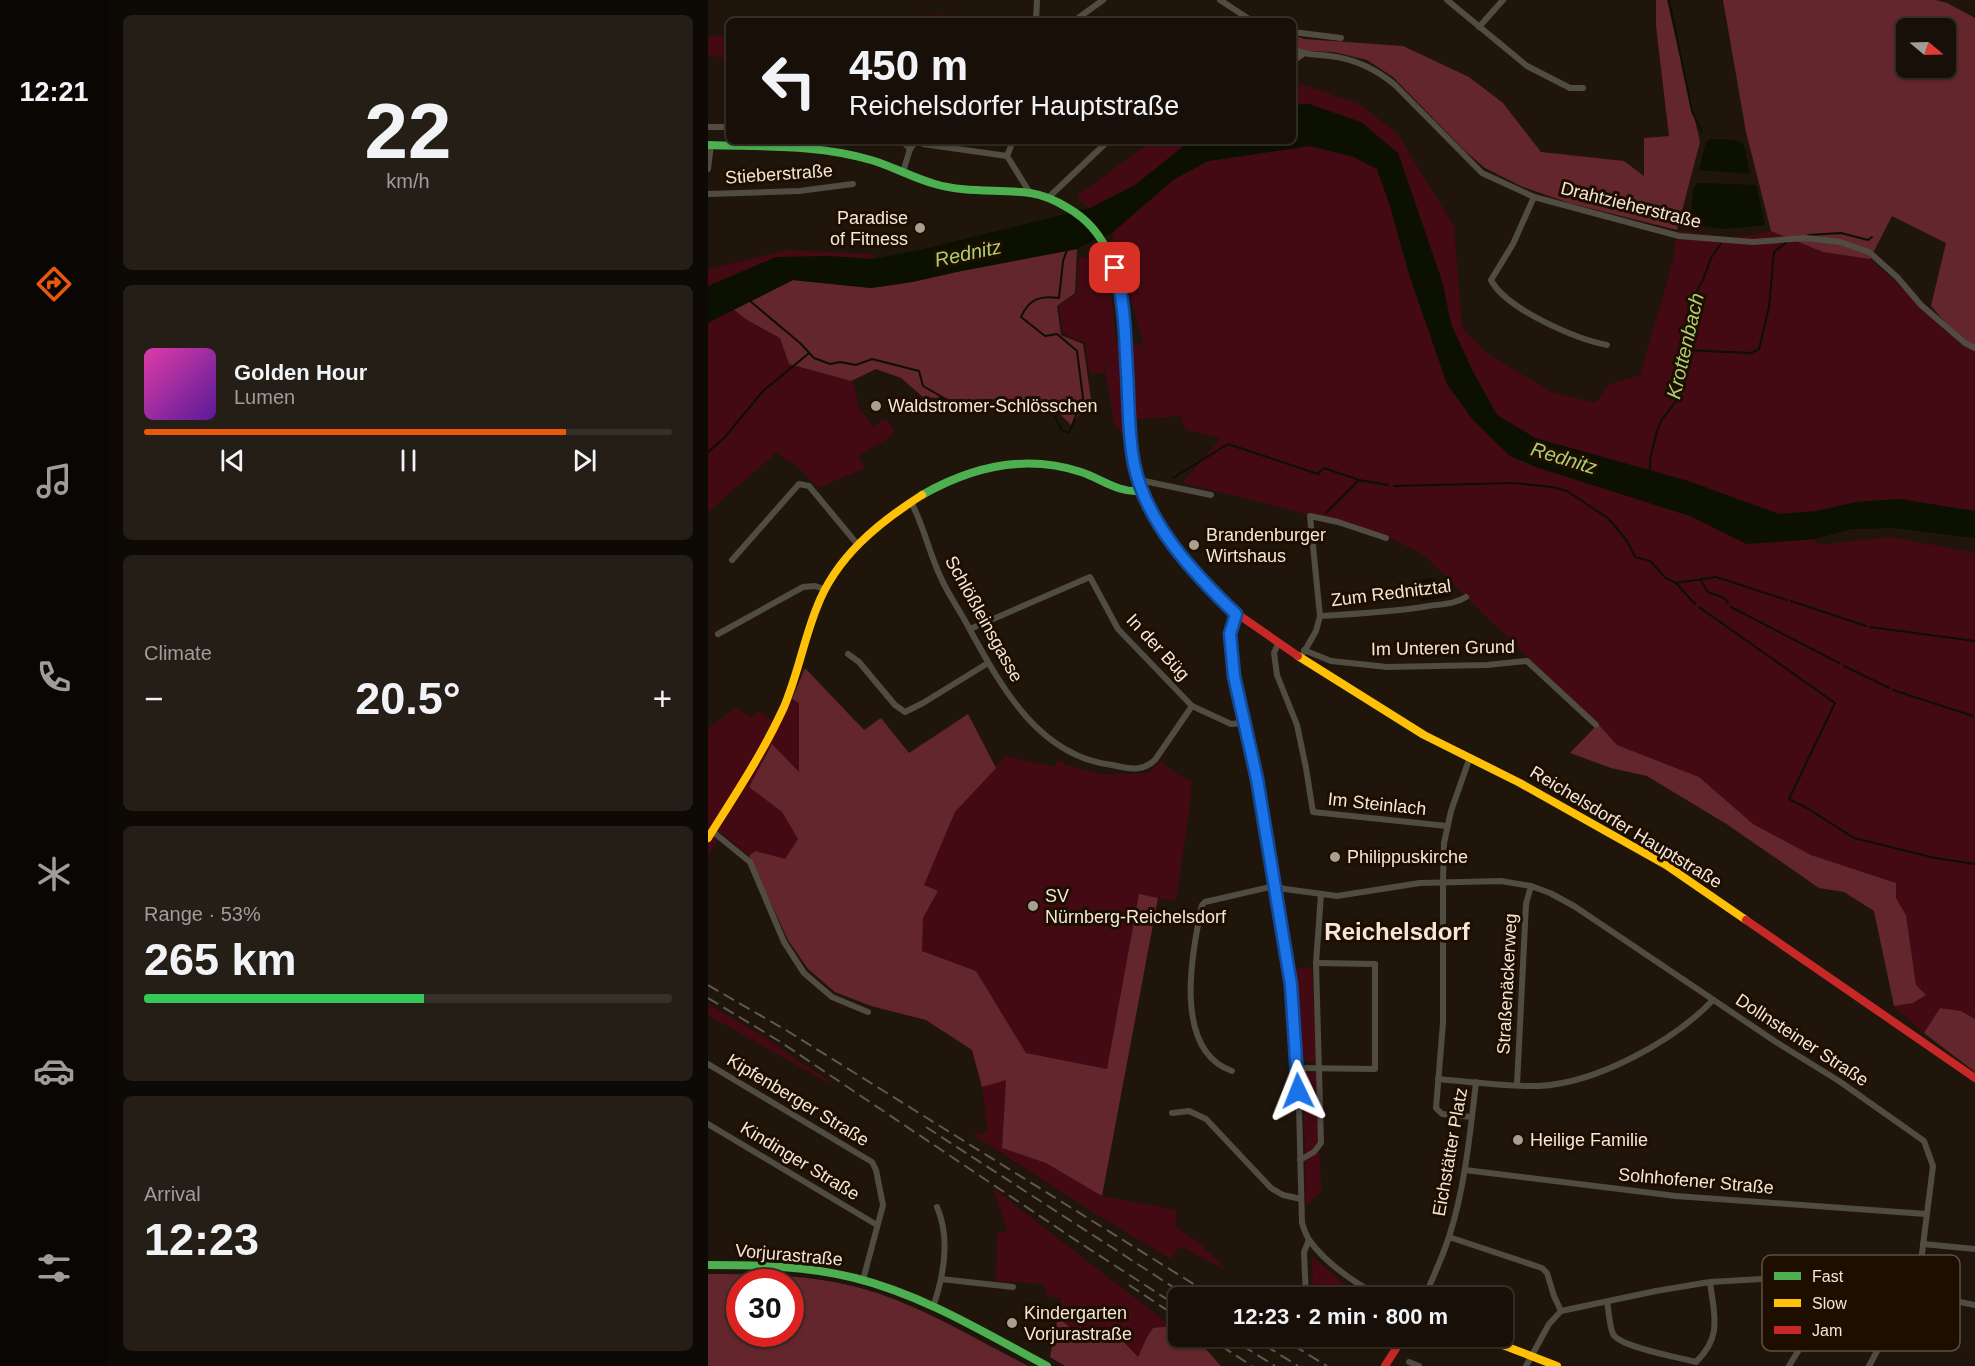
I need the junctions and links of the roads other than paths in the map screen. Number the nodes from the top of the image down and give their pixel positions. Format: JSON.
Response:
{"nodes":[{"id":1,"x":1038,"y":0,"type":"edge"},
{"id":2,"x":1103,"y":0,"type":"edge"},
{"id":3,"x":1220,"y":0,"type":"edge"},
{"id":4,"x":1447,"y":0,"type":"edge"},
{"id":5,"x":1503,"y":0,"type":"edge"},
{"id":6,"x":1087,"y":12,"type":"junction"},
{"id":7,"x":1036,"y":18,"type":"edge"},
{"id":8,"x":1078,"y":18,"type":"edge"},
{"id":9,"x":1085,"y":18,"type":"edge"},
{"id":10,"x":1247,"y":18,"type":"edge"},
{"id":11,"x":1479,"y":27,"type":"junction"},
{"id":12,"x":1296,"y":32,"type":"edge"},
{"id":13,"x":1341,"y":38,"type":"dead end"},
{"id":14,"x":1296,"y":50,"type":"edge"},
{"id":15,"x":1302,"y":54,"type":"junction"},
{"id":16,"x":1296,"y":59,"type":"edge"},
{"id":17,"x":1583,"y":88,"type":"dead end"},
{"id":18,"x":708,"y":127,"type":"edge"},
{"id":19,"x":726,"y":127,"type":"edge"},
{"id":20,"x":905,"y":144,"type":"edge"},
{"id":21,"x":914,"y":144,"type":"edge"},
{"id":22,"x":923,"y":144,"type":"edge"},
{"id":23,"x":1012,"y":144,"type":"edge"},
{"id":24,"x":1105,"y":144,"type":"edge"},
{"id":25,"x":710,"y":145,"type":"edge"},
{"id":26,"x":910,"y":149,"type":"junction"},
{"id":27,"x":1007,"y":156,"type":"junction"},
{"id":28,"x":708,"y":169,"type":"edge"},
{"id":29,"x":903,"y":172,"type":"junction"},
{"id":30,"x":853,"y":184,"type":"dead end"},
{"id":31,"x":1030,"y":193,"type":"junction"},
{"id":32,"x":708,"y":194,"type":"edge"},
{"id":33,"x":1534,"y":196,"type":"junction"},
{"id":34,"x":1049,"y":197,"type":"junction"},
{"id":35,"x":1607,"y":345,"type":"dead end"},
{"id":36,"x":1975,"y":348,"type":"edge"},
{"id":37,"x":1138,"y":482,"type":"junction"},
{"id":38,"x":1142,"y":491,"type":"junction"},
{"id":39,"x":1211,"y":495,"type":"dead end"},
{"id":40,"x":911,"y":502,"type":"junction"},
{"id":41,"x":1386,"y":538,"type":"dead end"},
{"id":42,"x":858,"y":545,"type":"junction"},
{"id":43,"x":732,"y":560,"type":"dead end"},
{"id":44,"x":824,"y":589,"type":"junction"},
{"id":45,"x":1466,"y":597,"type":"dead end"},
{"id":46,"x":1236,"y":614,"type":"junction"},
{"id":47,"x":1320,"y":616,"type":"junction"},
{"id":48,"x":970,"y":629,"type":"junction"},
{"id":49,"x":718,"y":634,"type":"dead end"},
{"id":50,"x":1278,"y":644,"type":"junction"},
{"id":51,"x":848,"y":654,"type":"dead end"},
{"id":52,"x":1302,"y":654,"type":"junction"},
{"id":53,"x":988,"y":663,"type":"junction"},
{"id":54,"x":1192,"y":706,"type":"junction"},
{"id":55,"x":1244,"y":723,"type":"junction"},
{"id":56,"x":1596,"y":725,"type":"dead end"},
{"id":57,"x":1470,"y":757,"type":"junction"},
{"id":58,"x":1447,"y":826,"type":"junction"},
{"id":59,"x":710,"y":834,"type":"edge"},
{"id":60,"x":1443,"y":882,"type":"junction"},
{"id":61,"x":1274,"y":886,"type":"junction"},
{"id":62,"x":1531,"y":886,"type":"junction"},
{"id":63,"x":1321,"y":894,"type":"junction"},
{"id":64,"x":1316,"y":963,"type":"junction"},
{"id":65,"x":1713,"y":1000,"type":"junction"},
{"id":66,"x":868,"y":1012,"type":"dead end"},
{"id":67,"x":708,"y":1064,"type":"edge"},
{"id":68,"x":1298,"y":1068,"type":"junction"},
{"id":69,"x":1319,"y":1068,"type":"junction"},
{"id":70,"x":1232,"y":1071,"type":"dead end"},
{"id":71,"x":1975,"y":1078,"type":"edge"},
{"id":72,"x":1438,"y":1079,"type":"junction"},
{"id":73,"x":1476,"y":1082,"type":"junction"},
{"id":74,"x":1517,"y":1085,"type":"junction"},
{"id":75,"x":1172,"y":1113,"type":"dead end"},
{"id":76,"x":1472,"y":1117,"type":"junction"},
{"id":77,"x":708,"y":1124,"type":"edge"},
{"id":78,"x":1300,"y":1160,"type":"junction"},
{"id":79,"x":1465,"y":1170,"type":"junction"},
{"id":80,"x":1301,"y":1199,"type":"junction"},
{"id":81,"x":937,"y":1207,"type":"dead end"},
{"id":82,"x":1926,"y":1214,"type":"junction"},
{"id":83,"x":878,"y":1225,"type":"junction"},
{"id":84,"x":1449,"y":1237,"type":"junction"},
{"id":85,"x":1309,"y":1240,"type":"junction"},
{"id":86,"x":1923,"y":1244,"type":"junction"},
{"id":87,"x":1975,"y":1249,"type":"edge"},
{"id":88,"x":1922,"y":1255,"type":"edge"},
{"id":89,"x":708,"y":1265,"type":"edge"},
{"id":90,"x":941,"y":1279,"type":"junction"},
{"id":91,"x":1762,"y":1279,"type":"edge"},
{"id":92,"x":863,"y":1280,"type":"junction"},
{"id":93,"x":1710,"y":1282,"type":"junction"},
{"id":94,"x":1013,"y":1287,"type":"dead end"},
{"id":95,"x":1306,"y":1287,"type":"edge"},
{"id":96,"x":1363,"y":1287,"type":"edge"},
{"id":97,"x":1429,"y":1287,"type":"edge"},
{"id":98,"x":1607,"y":1302,"type":"junction"},
{"id":99,"x":1960,"y":1302,"type":"edge"},
{"id":100,"x":1975,"y":1305,"type":"edge"},
{"id":101,"x":933,"y":1307,"type":"junction"},
{"id":102,"x":1562,"y":1311,"type":"junction"},
{"id":103,"x":1397,"y":1347,"type":"edge"},
{"id":104,"x":1507,"y":1347,"type":"edge"},
{"id":105,"x":1798,"y":1351,"type":"edge"},
{"id":106,"x":1877,"y":1351,"type":"edge"},
{"id":107,"x":1530,"y":1356,"type":"junction"},
{"id":108,"x":1409,"y":1362,"type":"dead end"},
{"id":109,"x":1047,"y":1366,"type":"edge"},
{"id":110,"x":1385,"y":1366,"type":"edge"},
{"id":111,"x":1419,"y":1366,"type":"edge"},
{"id":112,"x":1526,"y":1366,"type":"edge"},
{"id":113,"x":1557,"y":1366,"type":"edge"},
{"id":114,"x":1789,"y":1366,"type":"edge"},
{"id":115,"x":1869,"y":1366,"type":"edge"}],
"edges":[{"from":1,"to":7,"type":"street"},
{"from":2,"to":6,"type":"street"},
{"from":3,"to":10,"type":"street"},
{"from":4,"to":11,"type":"street"},
{"from":5,"to":11,"type":"street"},
{"from":6,"to":8,"type":"street"},
{"from":6,"to":9,"type":"street"},
{"from":11,"to":17,"type":"street"},
{"from":12,"to":13,"type":"street"},
{"from":14,"to":15,"type":"street","name":"Drahtzieherstraße"},
{"from":15,"to":16,"type":"street"},
{"from":15,"to":33,"type":"street","name":"Drahtzieherstraße"},
{"from":18,"to":19,"type":"street"},
{"from":20,"to":26,"type":"street"},
{"from":21,"to":26,"type":"street"},
{"from":22,"to":27,"type":"street"},
{"from":23,"to":27,"type":"street"},
{"from":24,"to":34,"type":"street"},
{"from":25,"to":28,"type":"street","name":"Stieberstraße"},
{"from":25,"to":29,"type":"main road"},
{"from":26,"to":29,"type":"street"},
{"from":27,"to":31,"type":"street"},
{"from":29,"to":31,"type":"main road"},
{"from":30,"to":32,"type":"street","name":"Stieberstraße"},
{"from":31,"to":34,"type":"main road"},
{"from":33,"to":35,"type":"street"},
{"from":33,"to":36,"type":"street","name":"Drahtzieherstraße"},
{"from":34,"to":37,"type":"main road","name":"Reichelsdorfer Hauptstraße"},
{"from":37,"to":38,"type":"main road","name":"Reichelsdorfer Hauptstraße"},
{"from":37,"to":39,"type":"street"},
{"from":38,"to":40,"type":"main road"},
{"from":38,"to":46,"type":"main road","name":"Reichelsdorfer Hauptstraße"},
{"from":40,"to":42,"type":"main road"},
{"from":40,"to":48,"type":"street","name":"Schlößleinsgasse"},
{"from":41,"to":47,"type":"street"},
{"from":42,"to":43,"type":"street"},
{"from":42,"to":44,"type":"main road"},
{"from":44,"to":49,"type":"street"},
{"from":44,"to":59,"type":"main road"},
{"from":45,"to":47,"type":"street","name":"Zum Rednitztal"},
{"from":46,"to":50,"type":"main road","name":"Reichelsdorfer Hauptstraße"},
{"from":46,"to":55,"type":"street"},
{"from":47,"to":52,"type":"street"},
{"from":48,"to":53,"type":"street","name":"Schlößleinsgasse"},
{"from":48,"to":54,"type":"street","name":"In der Büg"},
{"from":50,"to":52,"type":"main road","name":"Reichelsdorfer Hauptstraße"},
{"from":50,"to":58,"type":"street","name":"Im Steinlach"},
{"from":51,"to":53,"type":"street"},
{"from":52,"to":56,"type":"street","name":"Im Unteren Grund"},
{"from":52,"to":57,"type":"main road","name":"Reichelsdorfer Hauptstraße"},
{"from":53,"to":54,"type":"street","name":"Schlößleinsgasse"},
{"from":54,"to":55,"type":"street","name":"In der Büg"},
{"from":55,"to":61,"type":"street"},
{"from":57,"to":58,"type":"street"},
{"from":57,"to":71,"type":"main road","name":"Reichelsdorfer Hauptstraße"},
{"from":58,"to":60,"type":"street"},
{"from":59,"to":66,"type":"street"},
{"from":60,"to":62,"type":"street","name":"Dollnsteiner Straße"},
{"from":60,"to":63,"type":"street","name":"Dollnsteiner Straße"},
{"from":60,"to":72,"type":"street"},
{"from":61,"to":63,"type":"street","name":"Dollnsteiner Straße"},
{"from":61,"to":68,"type":"street"},
{"from":61,"to":70,"type":"street"},
{"from":62,"to":65,"type":"street","name":"Dollnsteiner Straße"},
{"from":62,"to":74,"type":"street","name":"Straßenäckerweg"},
{"from":63,"to":64,"type":"street"},
{"from":64,"to":69,"type":"street"},
{"from":64,"to":69,"type":"street"},
{"from":65,"to":74,"type":"street","name":"Eichstätter Platz"},
{"from":65,"to":82,"type":"street","name":"Dollnsteiner Straße"},
{"from":67,"to":83,"type":"street","name":"Kipfenberger Straße"},
{"from":68,"to":69,"type":"street"},
{"from":68,"to":78,"type":"street"},
{"from":69,"to":78,"type":"street"},
{"from":72,"to":73,"type":"street"},
{"from":72,"to":76,"type":"street"},
{"from":73,"to":74,"type":"street","name":"Eichstätter Platz"},
{"from":73,"to":76,"type":"street","name":"Eichstätter Platz"},
{"from":75,"to":80,"type":"street"},
{"from":76,"to":79,"type":"street","name":"Eichstätter Platz"},
{"from":77,"to":83,"type":"street","name":"Kindinger Straße"},
{"from":78,"to":80,"type":"street"},
{"from":79,"to":82,"type":"street","name":"Solnhofener Straße"},
{"from":79,"to":84,"type":"street","name":"Eichstätter Platz"},
{"from":80,"to":85,"type":"street"},
{"from":81,"to":90,"type":"street"},
{"from":82,"to":86,"type":"street","name":"Dollnsteiner Straße"},
{"from":83,"to":92,"type":"street"},
{"from":84,"to":97,"type":"street","name":"Eichstätter Platz"},
{"from":84,"to":102,"type":"street"},
{"from":85,"to":95,"type":"street"},
{"from":85,"to":96,"type":"street"},
{"from":86,"to":87,"type":"street"},
{"from":86,"to":88,"type":"street","name":"Dollnsteiner Straße"},
{"from":89,"to":92,"type":"main road","name":"Vorjurastraße"},
{"from":90,"to":94,"type":"street"},
{"from":90,"to":101,"type":"street"},
{"from":91,"to":93,"type":"street"},
{"from":92,"to":101,"type":"main road","name":"Vorjurastraße"},
{"from":93,"to":98,"type":"street"},
{"from":93,"to":98,"type":"street"},
{"from":98,"to":102,"type":"street"},
{"from":99,"to":100,"type":"street"},
{"from":101,"to":109,"type":"main road","name":"Vorjurastraße"},
{"from":102,"to":107,"type":"street"},
{"from":103,"to":110,"type":"main road"},
{"from":104,"to":107,"type":"main road"},
{"from":105,"to":114,"type":"street"},
{"from":106,"to":115,"type":"street"},
{"from":107,"to":112,"type":"street"},
{"from":107,"to":113,"type":"main road"},
{"from":108,"to":111,"type":"street"}]}
